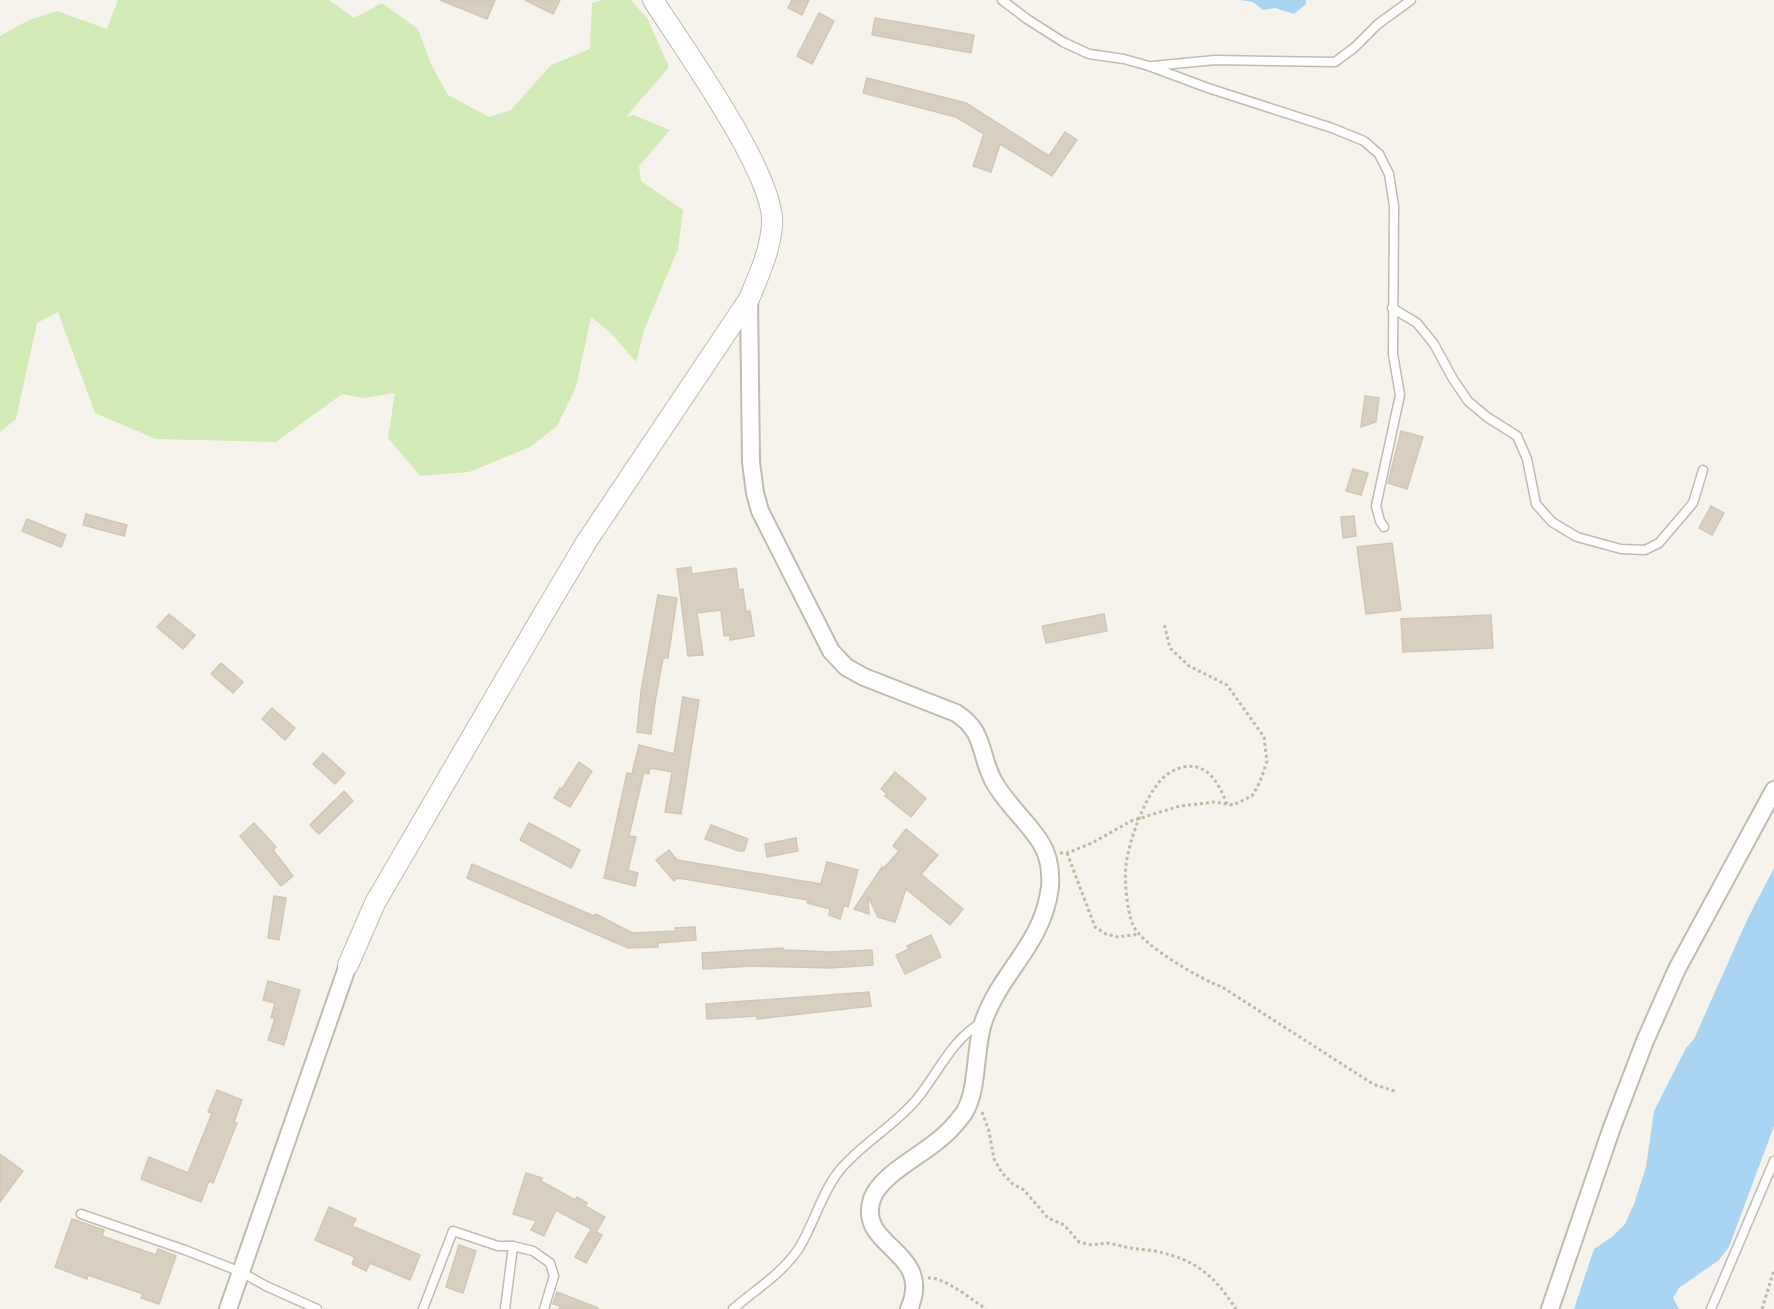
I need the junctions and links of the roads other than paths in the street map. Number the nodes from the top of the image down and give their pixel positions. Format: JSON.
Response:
{"nodes":[{"id":1,"x":653,"y":0,"type":"edge"},
{"id":2,"x":1002,"y":0,"type":"edge"},
{"id":3,"x":1411,"y":0,"type":"edge"},
{"id":4,"x":1149,"y":66,"type":"junction"},
{"id":5,"x":749,"y":299,"type":"junction"},
{"id":6,"x":1392,"y":308,"type":"junction"},
{"id":7,"x":1703,"y":470,"type":"dead end"},
{"id":8,"x":1384,"y":527,"type":"dead end"},
{"id":9,"x":1774,"y":790,"type":"edge"},
{"id":10,"x":348,"y":965,"type":"joint"},
{"id":11,"x":983,"y":1021,"type":"junction"},
{"id":12,"x":1774,"y":1161,"type":"edge"},
{"id":13,"x":81,"y":1214,"type":"dead end"},
{"id":14,"x":513,"y":1246,"type":"junction"},
{"id":15,"x":241,"y":1272,"type":"junction"},
{"id":16,"x":228,"y":1309,"type":"edge"},
{"id":17,"x":317,"y":1309,"type":"edge"},
{"id":18,"x":423,"y":1309,"type":"edge"},
{"id":19,"x":505,"y":1309,"type":"edge"},
{"id":20,"x":544,"y":1309,"type":"edge"},
{"id":21,"x":733,"y":1309,"type":"edge"},
{"id":22,"x":909,"y":1309,"type":"edge"},
{"id":23,"x":1550,"y":1309,"type":"edge"},
{"id":24,"x":1711,"y":1309,"type":"edge"}],
"edges":[{"from":1,"to":5,"type":"street"},
{"from":2,"to":4,"type":"lane"},
{"from":3,"to":4,"type":"lane"},
{"from":4,"to":6,"type":"lane"},
{"from":5,"to":10,"type":"street"},
{"from":5,"to":11,"type":"street"},
{"from":6,"to":7,"type":"lane"},
{"from":6,"to":8,"type":"lane"},
{"from":9,"to":23,"type":"street"},
{"from":10,"to":15,"type":"street"},
{"from":11,"to":21,"type":"lane"},
{"from":11,"to":22,"type":"street"},
{"from":12,"to":24,"type":"lane"},
{"from":13,"to":15,"type":"lane"},
{"from":14,"to":18,"type":"lane"},
{"from":14,"to":19,"type":"lane"},
{"from":14,"to":20,"type":"lane"},
{"from":15,"to":16,"type":"street"},
{"from":15,"to":17,"type":"lane"}]}
